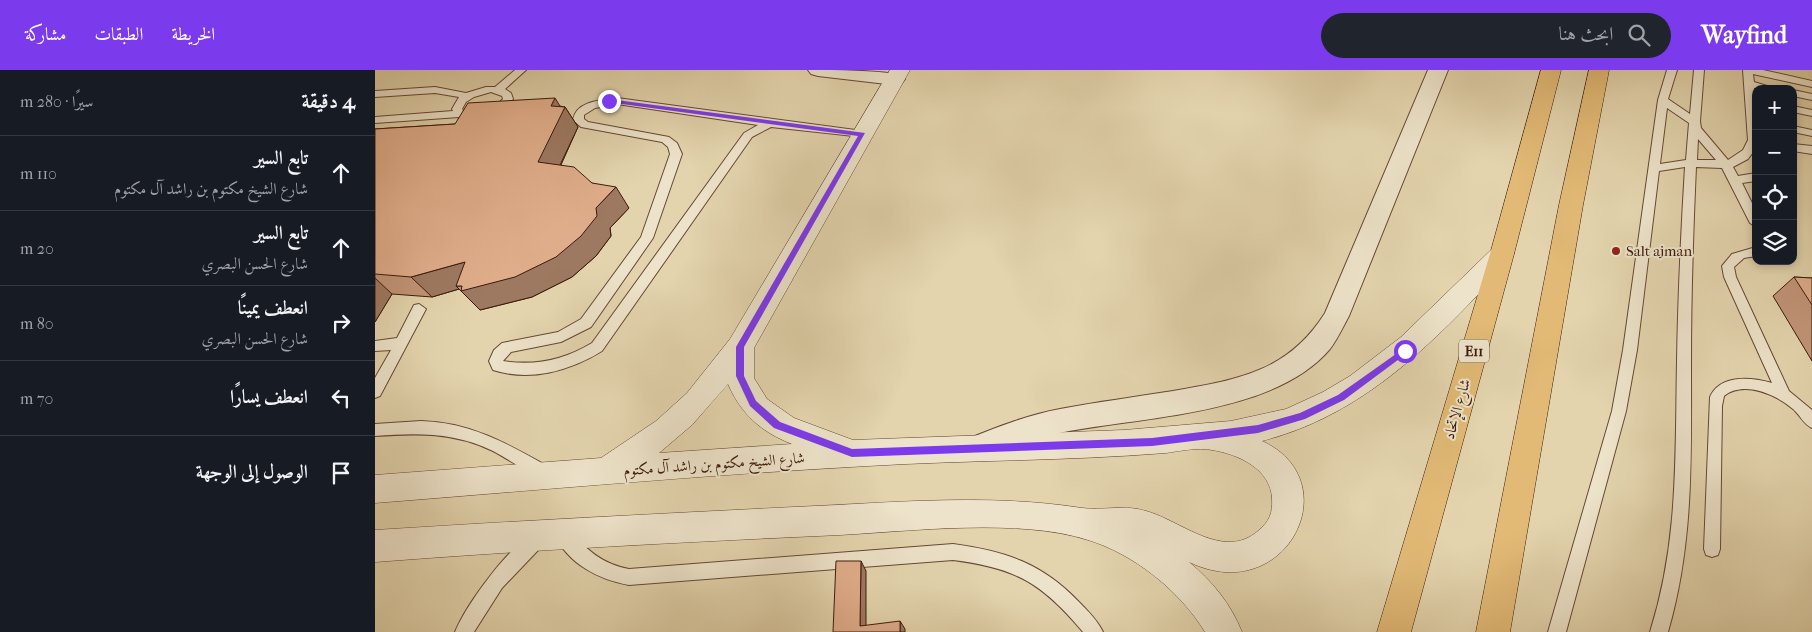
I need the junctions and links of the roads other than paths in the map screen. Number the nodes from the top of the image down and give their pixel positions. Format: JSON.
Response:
{"nodes":[{"id":1,"x":521,"y":70,"type":"edge"},
{"id":2,"x":817,"y":70,"type":"edge"},
{"id":3,"x":1438,"y":70,"type":"edge"},
{"id":4,"x":1551,"y":70,"type":"edge"},
{"id":5,"x":1599,"y":70,"type":"edge"},
{"id":6,"x":1672,"y":70,"type":"edge"},
{"id":7,"x":1699,"y":70,"type":"edge"},
{"id":8,"x":1748,"y":70,"type":"edge"},
{"id":9,"x":897,"y":74,"type":"edge"},
{"id":10,"x":1749,"y":84,"type":"junction"},
{"id":11,"x":1812,"y":84,"type":"edge"},
{"id":12,"x":1754,"y":85,"type":"edge"},
{"id":13,"x":498,"y":90,"type":"junction"},
{"id":14,"x":375,"y":94,"type":"edge"},
{"id":15,"x":1797,"y":94,"type":"edge"},
{"id":16,"x":1752,"y":96,"type":"edge"},
{"id":17,"x":467,"y":97,"type":"junction"},
{"id":18,"x":1812,"y":97,"type":"edge"},
{"id":19,"x":1663,"y":100,"type":"junction"},
{"id":20,"x":499,"y":109,"type":"junction"},
{"id":21,"x":518,"y":110,"type":"edge"},
{"id":22,"x":1797,"y":110,"type":"edge"},
{"id":23,"x":1812,"y":113,"type":"edge"},
{"id":24,"x":460,"y":114,"type":"junction"},
{"id":25,"x":375,"y":120,"type":"edge"},
{"id":26,"x":769,"y":123,"type":"junction"},
{"id":27,"x":1696,"y":123,"type":"junction"},
{"id":28,"x":1797,"y":129,"type":"edge"},
{"id":29,"x":1812,"y":133,"type":"edge"},
{"id":30,"x":863,"y":134,"type":"junction"},
{"id":31,"x":1752,"y":148,"type":"edge"},
{"id":32,"x":1797,"y":148,"type":"edge"},
{"id":33,"x":1812,"y":152,"type":"edge"},
{"id":34,"x":1797,"y":154,"type":"edge"},
{"id":35,"x":1691,"y":163,"type":"junction"},
{"id":36,"x":1726,"y":165,"type":"junction"},
{"id":37,"x":1655,"y":168,"type":"junction"},
{"id":38,"x":1752,"y":178,"type":"edge"},
{"id":39,"x":1733,"y":181,"type":"junction"},
{"id":40,"x":1754,"y":220,"type":"edge"},
{"id":41,"x":1752,"y":252,"type":"edge"},
{"id":42,"x":1502,"y":254,"type":"junction"},
{"id":43,"x":419,"y":309,"type":"dead end"},
{"id":44,"x":401,"y":343,"type":"junction"},
{"id":45,"x":375,"y":346,"type":"edge"},
{"id":46,"x":740,"y":347,"type":"junction"},
{"id":47,"x":375,"y":392,"type":"edge"},
{"id":48,"x":1783,"y":395,"type":"junction"},
{"id":49,"x":1812,"y":422,"type":"edge"},
{"id":50,"x":375,"y":430,"type":"edge"},
{"id":51,"x":1209,"y":436,"type":"junction"},
{"id":52,"x":980,"y":447,"type":"junction"},
{"id":53,"x":852,"y":453,"type":"junction"},
{"id":54,"x":604,"y":473,"type":"junction"},
{"id":55,"x":553,"y":476,"type":"junction"},
{"id":56,"x":375,"y":489,"type":"edge"},
{"id":57,"x":1087,"y":525,"type":"junction"},
{"id":58,"x":552,"y":534,"type":"junction"},
{"id":59,"x":375,"y":546,"type":"edge"},
{"id":60,"x":1712,"y":549,"type":"dead end"},
{"id":61,"x":465,"y":632,"type":"edge"},
{"id":62,"x":1094,"y":632,"type":"edge"},
{"id":63,"x":1225,"y":632,"type":"edge"},
{"id":64,"x":1394,"y":632,"type":"edge"},
{"id":65,"x":1493,"y":632,"type":"edge"},
{"id":66,"x":1557,"y":632,"type":"edge"},
{"id":67,"x":1659,"y":632,"type":"edge"}],
"edges":[{"from":1,"to":13,"type":"lane"},
{"from":2,"to":9,"type":"street"},
{"from":3,"to":52,"type":"street"},
{"from":4,"to":42,"type":"highway","name":"شارع الإتحاد","number":"E11"},
{"from":5,"to":65,"type":"highway"},
{"from":6,"to":19,"type":"lane"},
{"from":7,"to":27,"type":"lane"},
{"from":8,"to":10,"type":"lane"},
{"from":8,"to":11,"type":"lane"},
{"from":9,"to":30,"type":"street"},
{"from":10,"to":12,"type":"lane"},
{"from":10,"to":16,"type":"lane"},
{"from":13,"to":17,"type":"lane"},
{"from":13,"to":20,"type":"lane"},
{"from":14,"to":17,"type":"lane"},
{"from":15,"to":18,"type":"lane"},
{"from":17,"to":24,"type":"lane"},
{"from":19,"to":27,"type":"lane"},
{"from":19,"to":37,"type":"lane"},
{"from":20,"to":21,"type":"lane"},
{"from":20,"to":24,"type":"lane"},
{"from":22,"to":23,"type":"lane"},
{"from":24,"to":25,"type":"lane"},
{"from":26,"to":26,"type":"lane"},
{"from":26,"to":30,"type":"lane"},
{"from":27,"to":35,"type":"lane"},
{"from":27,"to":36,"type":"lane"},
{"from":28,"to":29,"type":"lane"},
{"from":30,"to":46,"type":"street"},
{"from":31,"to":36,"type":"lane"},
{"from":32,"to":33,"type":"lane"},
{"from":33,"to":34,"type":"lane"},
{"from":35,"to":36,"type":"lane"},
{"from":35,"to":37,"type":"lane"},
{"from":35,"to":67,"type":"lane"},
{"from":36,"to":39,"type":"lane"},
{"from":37,"to":66,"type":"lane"},
{"from":38,"to":39,"type":"lane"},
{"from":39,"to":40,"type":"lane"},
{"from":41,"to":48,"type":"lane"},
{"from":42,"to":51,"type":"street","name":"شارع الشيخ مكتوم بن راشد آل مكتوم"},
{"from":42,"to":64,"type":"highway","name":"شارع الإتحاد","number":"E11"},
{"from":43,"to":44,"type":"lane"},
{"from":44,"to":45,"type":"lane"},
{"from":44,"to":47,"type":"lane"},
{"from":46,"to":53,"type":"street"},
{"from":46,"to":54,"type":"street"},
{"from":48,"to":49,"type":"lane"},
{"from":48,"to":60,"type":"lane"},
{"from":50,"to":55,"type":"lane"},
{"from":51,"to":52,"type":"street","name":"شارع الشيخ مكتوم بن راشد آل مكتوم"},
{"from":51,"to":57,"type":"street"},
{"from":52,"to":53,"type":"street","name":"شارع الشيخ مكتوم بن راشد آل مكتوم"},
{"from":53,"to":54,"type":"street","name":"شارع الشيخ مكتوم بن راشد آل مكتوم"},
{"from":54,"to":55,"type":"street","name":"شارع الشيخ مكتوم بن راشد آل مكتوم"},
{"from":55,"to":56,"type":"street","name":"شارع الشيخ مكتوم بن راشد آل مكتوم"},
{"from":57,"to":58,"type":"street"},
{"from":57,"to":63,"type":"street"},
{"from":58,"to":59,"type":"street"},
{"from":58,"to":61,"type":"lane"},
{"from":58,"to":62,"type":"lane"}]}
